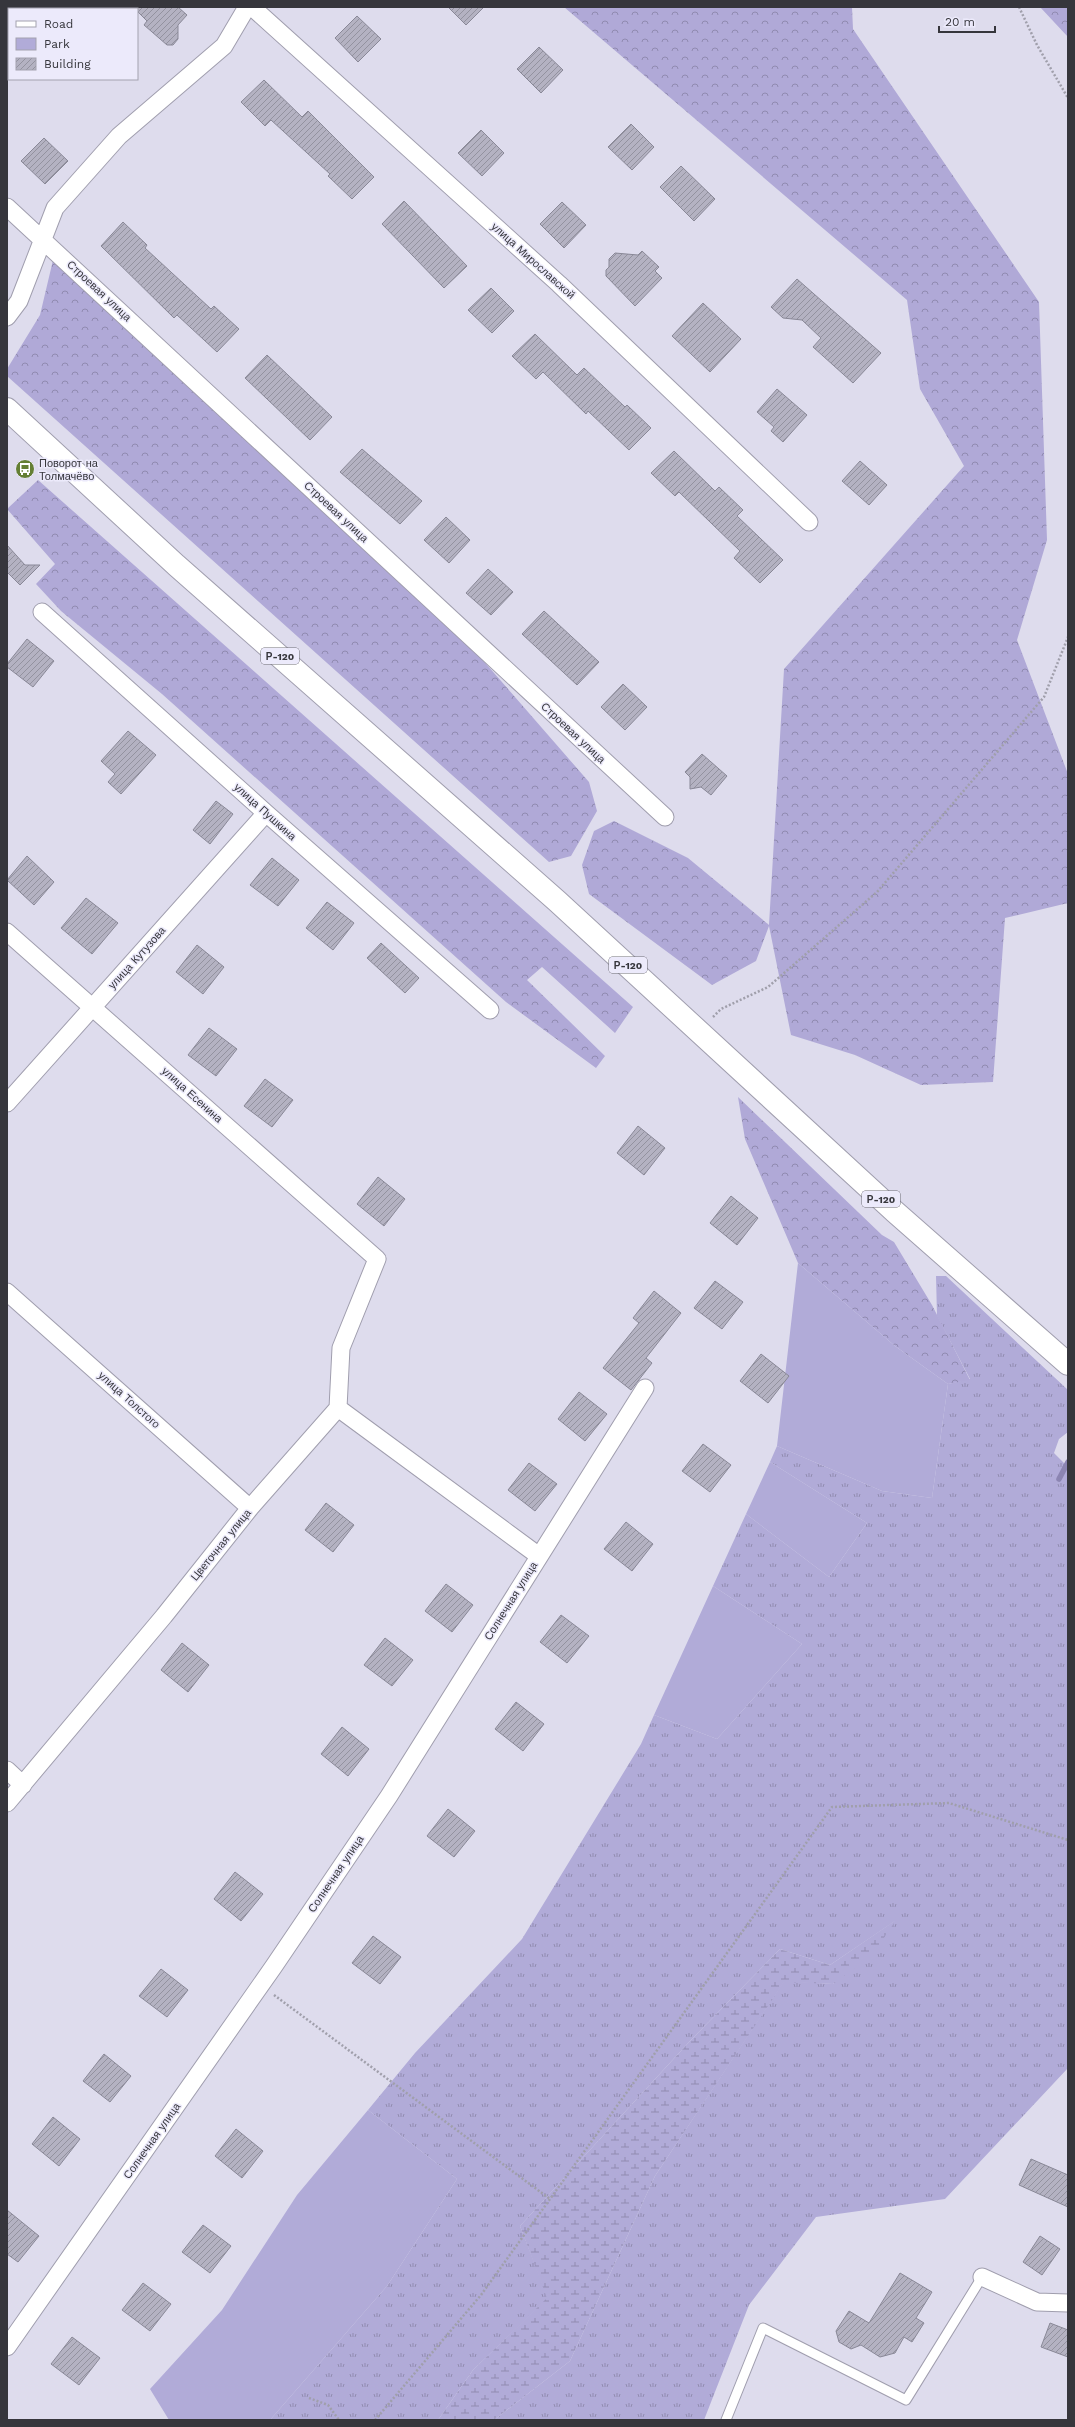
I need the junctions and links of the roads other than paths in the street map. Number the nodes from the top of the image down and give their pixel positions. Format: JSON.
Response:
{"nodes":[{"id":1,"x":247,"y":7,"type":"edge"},
{"id":2,"x":252,"y":7,"type":"edge"},
{"id":3,"x":7,"y":207,"type":"edge"},
{"id":4,"x":43,"y":240,"type":"junction"},
{"id":5,"x":7,"y":317,"type":"edge"},
{"id":6,"x":7,"y":409,"type":"edge"},
{"id":7,"x":809,"y":522,"type":"dead end"},
{"id":8,"x":42,"y":612,"type":"dead end"},
{"id":9,"x":266,"y":813,"type":"junction"},
{"id":10,"x":665,"y":817,"type":"dead end"},
{"id":11,"x":7,"y":932,"type":"edge"},
{"id":12,"x":93,"y":1008,"type":"junction"},
{"id":13,"x":490,"y":1010,"type":"dead end"},
{"id":14,"x":7,"y":1103,"type":"edge"},
{"id":15,"x":7,"y":1292,"type":"edge"},
{"id":16,"x":1068,"y":1364,"type":"edge"},
{"id":17,"x":646,"y":1388,"type":"dead end"},
{"id":18,"x":338,"y":1408,"type":"junction"},
{"id":19,"x":250,"y":1508,"type":"junction"},
{"id":20,"x":539,"y":1556,"type":"junction"},
{"id":21,"x":7,"y":1770,"type":"edge"},
{"id":22,"x":23,"y":1784,"type":"junction"},
{"id":23,"x":7,"y":1803,"type":"edge"},
{"id":24,"x":982,"y":2277,"type":"joint"},
{"id":25,"x":1068,"y":2303,"type":"edge"},
{"id":26,"x":7,"y":2347,"type":"edge"},
{"id":27,"x":726,"y":2420,"type":"edge"}],
"edges":[{"from":1,"to":4,"type":"street"},
{"from":2,"to":7,"type":"street","name":"улица Мирославской"},
{"from":3,"to":4,"type":"street","name":"Строевая улица"},
{"from":4,"to":5,"type":"street"},
{"from":4,"to":10,"type":"street","name":"Строевая улица"},
{"from":6,"to":16,"type":"main road","number":"Р-120"},
{"from":8,"to":9,"type":"street","name":"улица Пушкина"},
{"from":9,"to":12,"type":"street","name":"улица Кутузова"},
{"from":9,"to":13,"type":"street","name":"улица Пушкина"},
{"from":11,"to":12,"type":"street","name":"улица Есенина"},
{"from":12,"to":14,"type":"street","name":"улица Кутузова"},
{"from":12,"to":18,"type":"street","name":"улица Есенина"},
{"from":15,"to":19,"type":"street","name":"улица Толстого"},
{"from":17,"to":20,"type":"street","name":"Солнечная улица"},
{"from":18,"to":19,"type":"street","name":"Цветочная улица"},
{"from":18,"to":20,"type":"street"},
{"from":19,"to":22,"type":"street","name":"Цветочная улица"},
{"from":20,"to":26,"type":"street","name":"Солнечная улица"},
{"from":21,"to":22,"type":"street"},
{"from":22,"to":23,"type":"street","name":"Цветочная улица"},
{"from":24,"to":25,"type":"street"},
{"from":24,"to":27,"type":"lane"}]}
